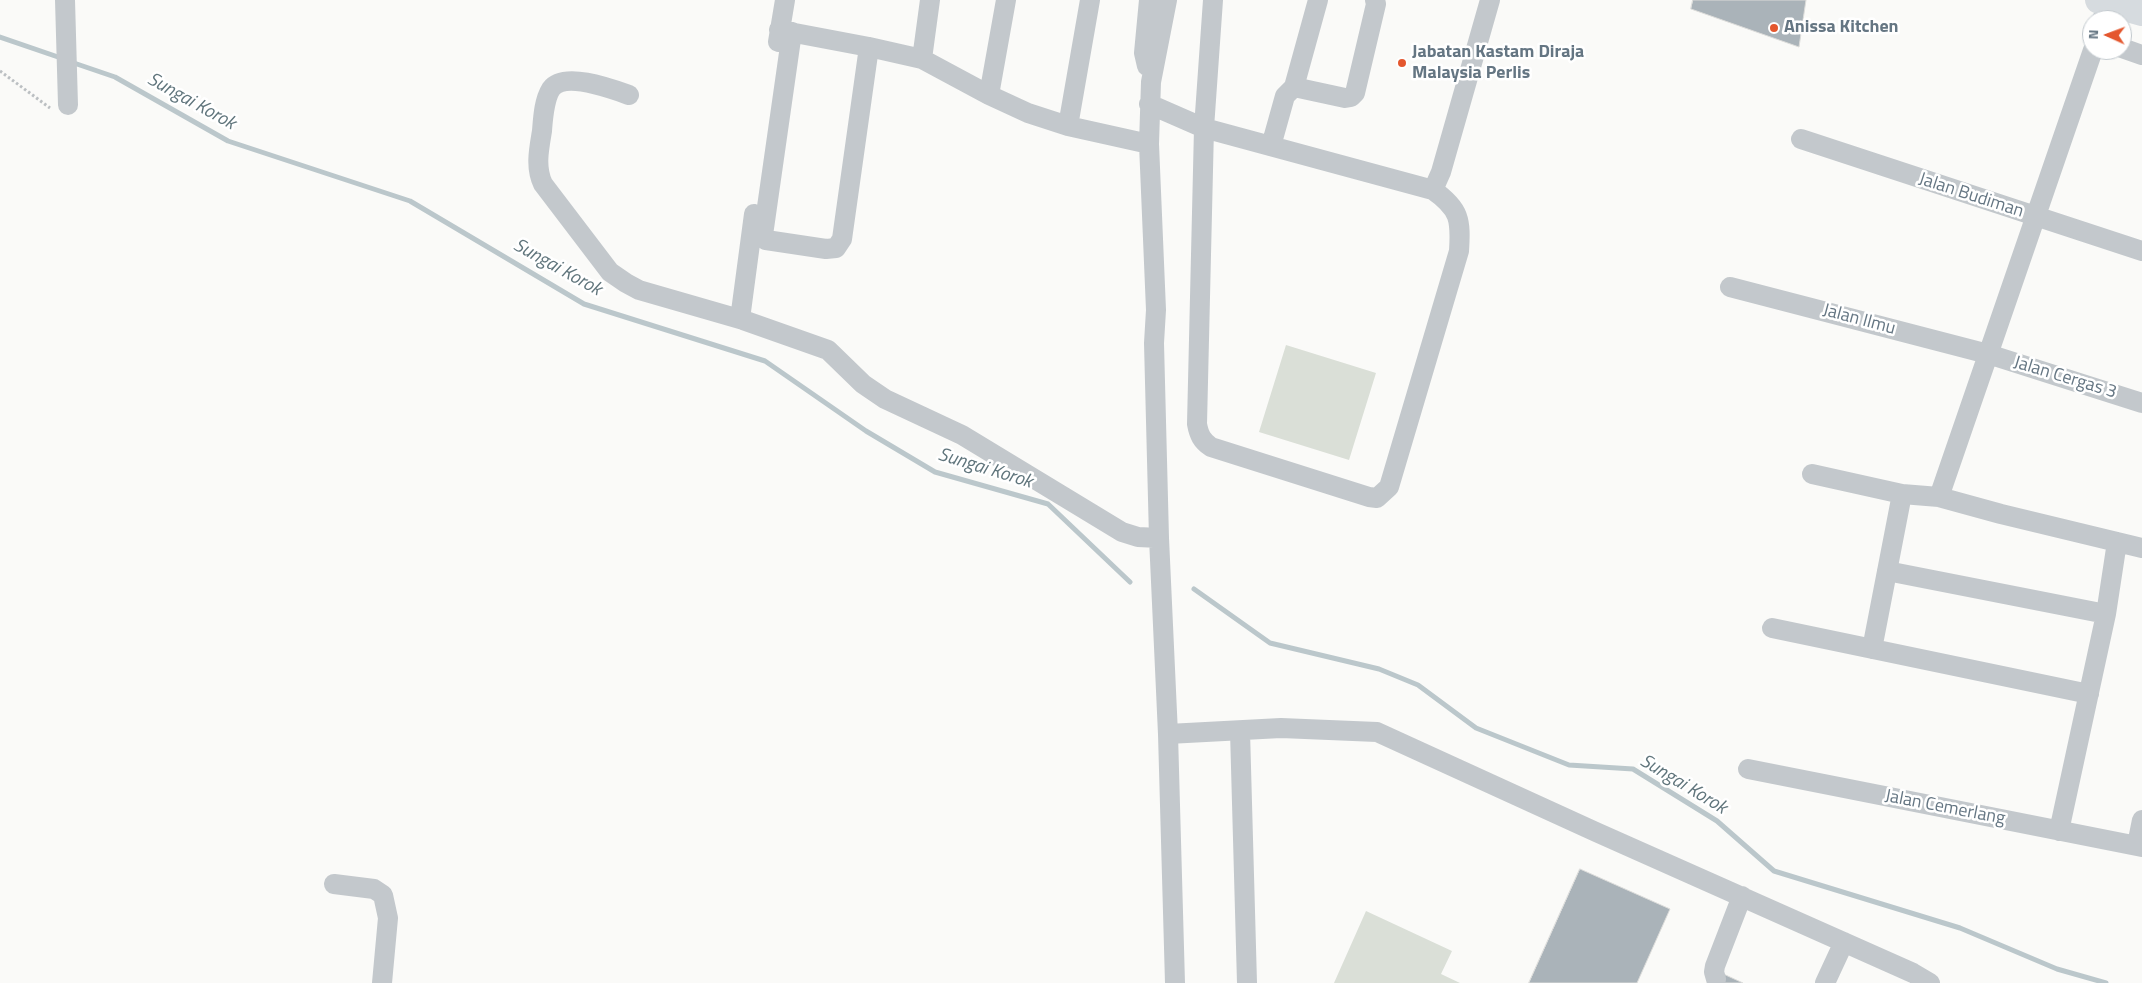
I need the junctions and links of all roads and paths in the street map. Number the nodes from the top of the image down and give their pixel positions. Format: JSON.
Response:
{"nodes":[{"id":1,"x":65,"y":0,"type":"edge"},
{"id":2,"x":784,"y":0,"type":"edge"},
{"id":3,"x":930,"y":0,"type":"edge"},
{"id":4,"x":1006,"y":0,"type":"edge"},
{"id":5,"x":1090,"y":0,"type":"edge"},
{"id":6,"x":1149,"y":0,"type":"edge"},
{"id":7,"x":1167,"y":0,"type":"edge"},
{"id":8,"x":1213,"y":0,"type":"edge"},
{"id":9,"x":1318,"y":0,"type":"edge"},
{"id":10,"x":1376,"y":0,"type":"edge"},
{"id":11,"x":1490,"y":0,"type":"edge"},
{"id":12,"x":2103,"y":8,"type":"edge"},
{"id":13,"x":2142,"y":12,"type":"edge"},
{"id":14,"x":786,"y":31,"type":"junction"},
{"id":15,"x":869,"y":46,"type":"junction"},
{"id":16,"x":922,"y":59,"type":"junction"},
{"id":17,"x":2089,"y":60,"type":"edge"},
{"id":18,"x":0,"y":71,"type":"edge"},
{"id":19,"x":1151,"y":82,"type":"junction"},
{"id":20,"x":1294,"y":87,"type":"junction"},
{"id":21,"x":629,"y":95,"type":"dead end"},
{"id":22,"x":989,"y":95,"type":"junction"},
{"id":23,"x":67,"y":101,"type":"joint"},
{"id":24,"x":1149,"y":104,"type":"junction"},
{"id":25,"x":1068,"y":126,"type":"junction"},
{"id":26,"x":1204,"y":128,"type":"junction"},
{"id":27,"x":1801,"y":140,"type":"dead end"},
{"id":28,"x":1149,"y":144,"type":"junction"},
{"id":29,"x":1271,"y":146,"type":"junction"},
{"id":30,"x":1433,"y":190,"type":"junction"},
{"id":31,"x":2036,"y":217,"type":"junction"},
{"id":32,"x":2142,"y":252,"type":"edge"},
{"id":33,"x":1730,"y":287,"type":"dead end"},
{"id":34,"x":740,"y":319,"type":"junction"},
{"id":35,"x":1988,"y":354,"type":"junction"},
{"id":36,"x":2142,"y":402,"type":"edge"},
{"id":37,"x":1812,"y":474,"type":"dead end"},
{"id":38,"x":1902,"y":494,"type":"junction"},
{"id":39,"x":1938,"y":497,"type":"junction"},
{"id":40,"x":1159,"y":538,"type":"junction"},
{"id":41,"x":2117,"y":542,"type":"junction"},
{"id":42,"x":2142,"y":548,"type":"edge"},
{"id":43,"x":1887,"y":571,"type":"junction"},
{"id":44,"x":2106,"y":614,"type":"junction"},
{"id":45,"x":1772,"y":628,"type":"dead end"},
{"id":46,"x":1872,"y":649,"type":"junction"},
{"id":47,"x":2089,"y":694,"type":"junction"},
{"id":48,"x":1240,"y":730,"type":"junction"},
{"id":49,"x":1168,"y":734,"type":"junction"},
{"id":50,"x":1748,"y":769,"type":"dead end"},
{"id":51,"x":2142,"y":820,"type":"edge"},
{"id":52,"x":2059,"y":831,"type":"junction"},
{"id":53,"x":2140,"y":846,"type":"edge"},
{"id":54,"x":334,"y":884,"type":"dead end"},
{"id":55,"x":1742,"y":896,"type":"junction"},
{"id":56,"x":1844,"y":942,"type":"junction"},
{"id":57,"x":1716,"y":979,"type":"dead end"},
{"id":58,"x":382,"y":983,"type":"edge"},
{"id":59,"x":1175,"y":983,"type":"edge"},
{"id":60,"x":1247,"y":983,"type":"edge"},
{"id":61,"x":1826,"y":983,"type":"edge"},
{"id":62,"x":1930,"y":983,"type":"edge"}],
"edges":[{"from":1,"to":23,"type":"street"},
{"from":2,"to":14,"type":"street"},
{"from":3,"to":16,"type":"street"},
{"from":4,"to":22,"type":"street"},
{"from":5,"to":25,"type":"street"},
{"from":6,"to":19,"type":"street"},
{"from":7,"to":19,"type":"street"},
{"from":8,"to":26,"type":"street"},
{"from":9,"to":20,"type":"street"},
{"from":10,"to":20,"type":"street"},
{"from":11,"to":30,"type":"street"},
{"from":12,"to":13,"type":"highway"},
{"from":14,"to":15,"type":"street"},
{"from":14,"to":15,"type":"street"},
{"from":14,"to":34,"type":"street"},
{"from":15,"to":16,"type":"street"},
{"from":16,"to":22,"type":"street"},
{"from":17,"to":31,"type":"street"},
{"from":18,"to":23,"type":"path"},
{"from":19,"to":24,"type":"street"},
{"from":20,"to":29,"type":"street"},
{"from":21,"to":34,"type":"street"},
{"from":22,"to":25,"type":"street"},
{"from":24,"to":26,"type":"street"},
{"from":24,"to":28,"type":"street"},
{"from":25,"to":28,"type":"street"},
{"from":26,"to":29,"type":"street"},
{"from":26,"to":30,"type":"street"},
{"from":27,"to":31,"type":"street","name":"Jalan Budiman"},
{"from":28,"to":40,"type":"street"},
{"from":29,"to":30,"type":"street"},
{"from":31,"to":32,"type":"street","name":"Jalan Budiman"},
{"from":31,"to":35,"type":"street"},
{"from":33,"to":35,"type":"street","name":"Jalan Ilmu"},
{"from":34,"to":40,"type":"street"},
{"from":35,"to":36,"type":"street","name":"Jalan Cergas 3"},
{"from":35,"to":39,"type":"street"},
{"from":37,"to":38,"type":"street"},
{"from":38,"to":39,"type":"street"},
{"from":38,"to":43,"type":"street"},
{"from":39,"to":41,"type":"street"},
{"from":40,"to":49,"type":"street"},
{"from":41,"to":42,"type":"street"},
{"from":41,"to":44,"type":"street"},
{"from":43,"to":44,"type":"street"},
{"from":43,"to":46,"type":"street"},
{"from":44,"to":47,"type":"street"},
{"from":45,"to":46,"type":"street"},
{"from":46,"to":47,"type":"street"},
{"from":47,"to":52,"type":"street"},
{"from":48,"to":49,"type":"street"},
{"from":48,"to":55,"type":"street"},
{"from":48,"to":60,"type":"street"},
{"from":49,"to":59,"type":"street"},
{"from":50,"to":52,"type":"street","name":"Jalan Cemerlang"},
{"from":51,"to":53,"type":"street"},
{"from":52,"to":53,"type":"street","name":"Jalan Cemerlang"},
{"from":54,"to":58,"type":"street"},
{"from":55,"to":56,"type":"street"},
{"from":55,"to":57,"type":"street"},
{"from":56,"to":61,"type":"street"},
{"from":56,"to":62,"type":"street"}]}
